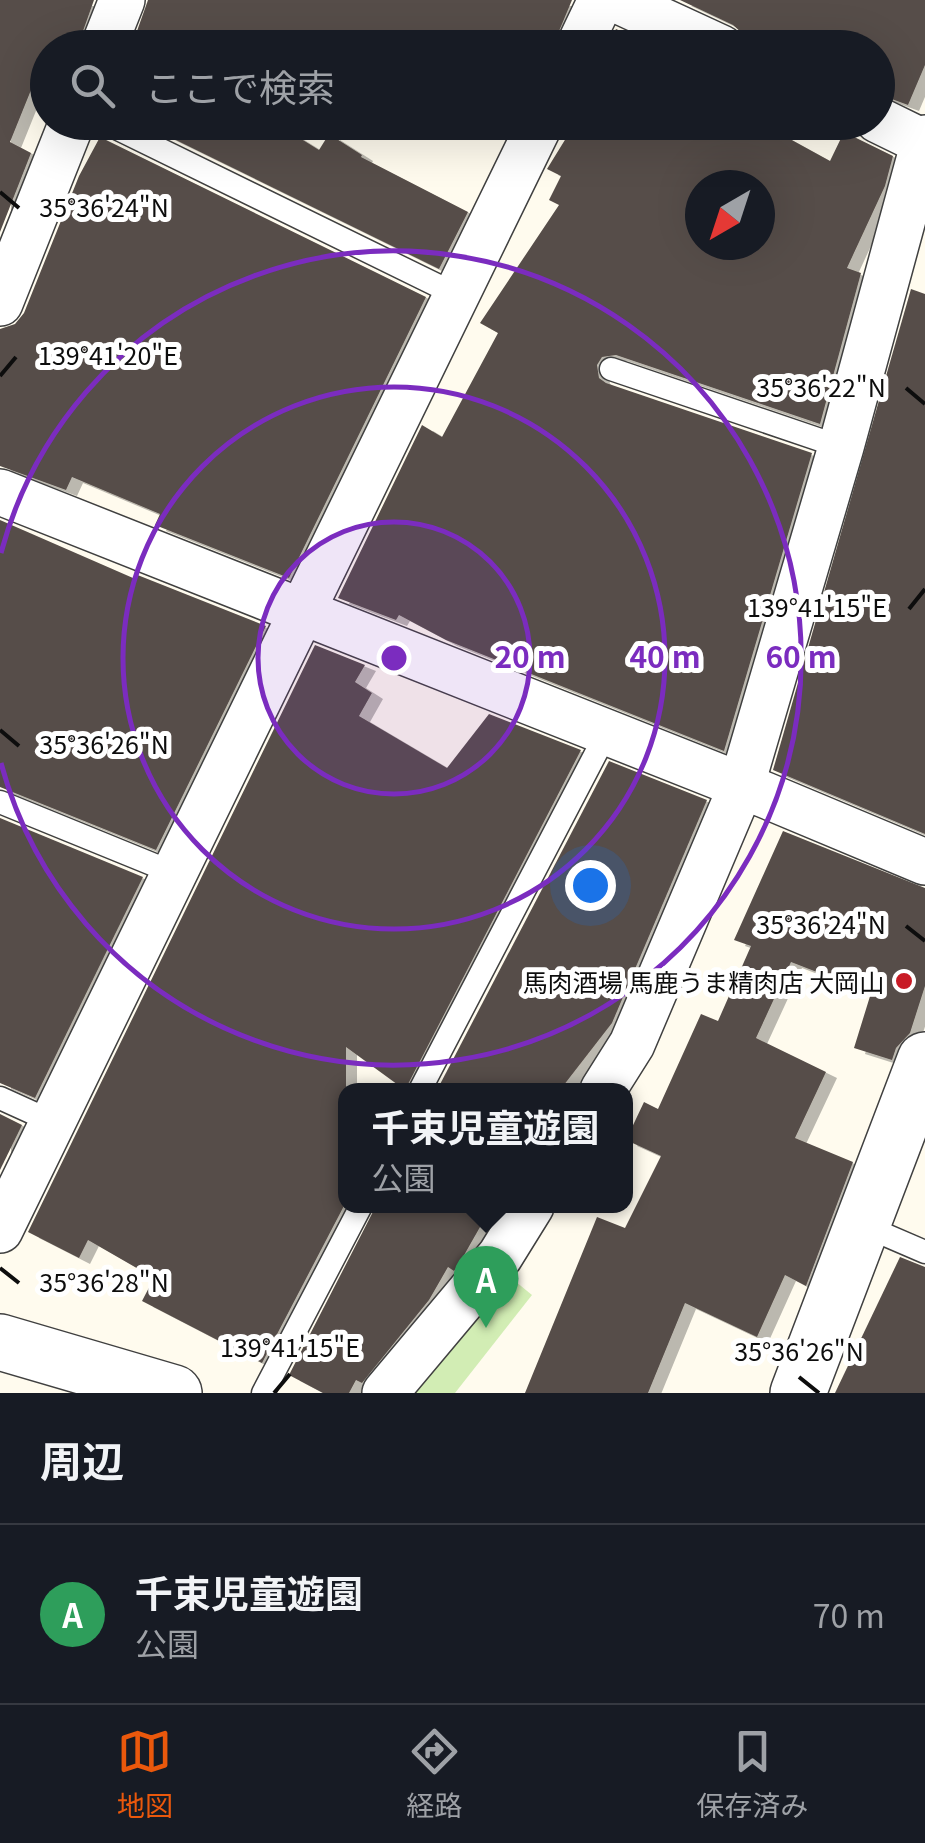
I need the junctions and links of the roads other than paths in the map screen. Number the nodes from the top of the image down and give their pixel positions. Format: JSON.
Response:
{"nodes":[{"id":1,"x":122,"y":0,"type":"edge"},
{"id":2,"x":601,"y":0,"type":"edge"},
{"id":3,"x":618,"y":0,"type":"edge"},
{"id":4,"x":110,"y":30,"type":"edge"},
{"id":5,"x":587,"y":30,"type":"edge"},
{"id":6,"x":682,"y":30,"type":"edge"},
{"id":7,"x":895,"y":128,"type":"edge"},
{"id":8,"x":65,"y":140,"type":"edge"},
{"id":9,"x":141,"y":140,"type":"edge"},
{"id":10,"x":532,"y":140,"type":"edge"},
{"id":11,"x":924,"y":141,"type":"edge"},
{"id":12,"x":457,"y":295,"type":"junction"},
{"id":13,"x":0,"y":303,"type":"edge"},
{"id":14,"x":612,"y":370,"type":"dead end"},
{"id":15,"x":841,"y":447,"type":"junction"},
{"id":16,"x":0,"y":492,"type":"edge"},
{"id":17,"x":300,"y":611,"type":"junction"},
{"id":18,"x":606,"y":734,"type":"junction"},
{"id":19,"x":741,"y":786,"type":"junction"},
{"id":20,"x":0,"y":802,"type":"edge"},
{"id":21,"x":925,"y":862,"type":"edge"},
{"id":22,"x":174,"y":872,"type":"junction"},
{"id":23,"x":925,"y":1060,"type":"edge"},
{"id":24,"x":424,"y":1083,"type":"edge"},
{"id":25,"x":608,"y":1083,"type":"edge"},
{"id":26,"x":0,"y":1098,"type":"edge"},
{"id":27,"x":53,"y":1122,"type":"junction"},
{"id":28,"x":356,"y":1213,"type":"edge"},
{"id":29,"x":527,"y":1213,"type":"edge"},
{"id":30,"x":860,"y":1224,"type":"junction"},
{"id":31,"x":0,"y":1230,"type":"edge"},
{"id":32,"x":925,"y":1252,"type":"edge"},
{"id":33,"x":0,"y":1342,"type":"edge"},
{"id":34,"x":174,"y":1393,"type":"edge"},
{"id":35,"x":263,"y":1393,"type":"edge"},
{"id":36,"x":385,"y":1393,"type":"edge"},
{"id":37,"x":798,"y":1393,"type":"edge"}],
"edges":[{"from":1,"to":4,"type":"street"},
{"from":2,"to":5,"type":"street"},
{"from":3,"to":6,"type":"street"},
{"from":7,"to":11,"type":"street"},
{"from":8,"to":13,"type":"street"},
{"from":9,"to":12,"type":"lane"},
{"from":10,"to":12,"type":"street"},
{"from":11,"to":15,"type":"street"},
{"from":12,"to":17,"type":"street"},
{"from":14,"to":15,"type":"lane"},
{"from":15,"to":19,"type":"street"},
{"from":16,"to":17,"type":"street"},
{"from":17,"to":18,"type":"street"},
{"from":17,"to":22,"type":"street"},
{"from":18,"to":19,"type":"street"},
{"from":18,"to":24,"type":"lane"},
{"from":19,"to":21,"type":"street"},
{"from":19,"to":25,"type":"street"},
{"from":20,"to":22,"type":"lane"},
{"from":22,"to":27,"type":"street"},
{"from":23,"to":30,"type":"street"},
{"from":26,"to":27,"type":"lane"},
{"from":27,"to":31,"type":"street"},
{"from":28,"to":35,"type":"lane"},
{"from":29,"to":36,"type":"street"},
{"from":30,"to":32,"type":"lane"},
{"from":30,"to":37,"type":"street"},
{"from":33,"to":34,"type":"street"}]}
